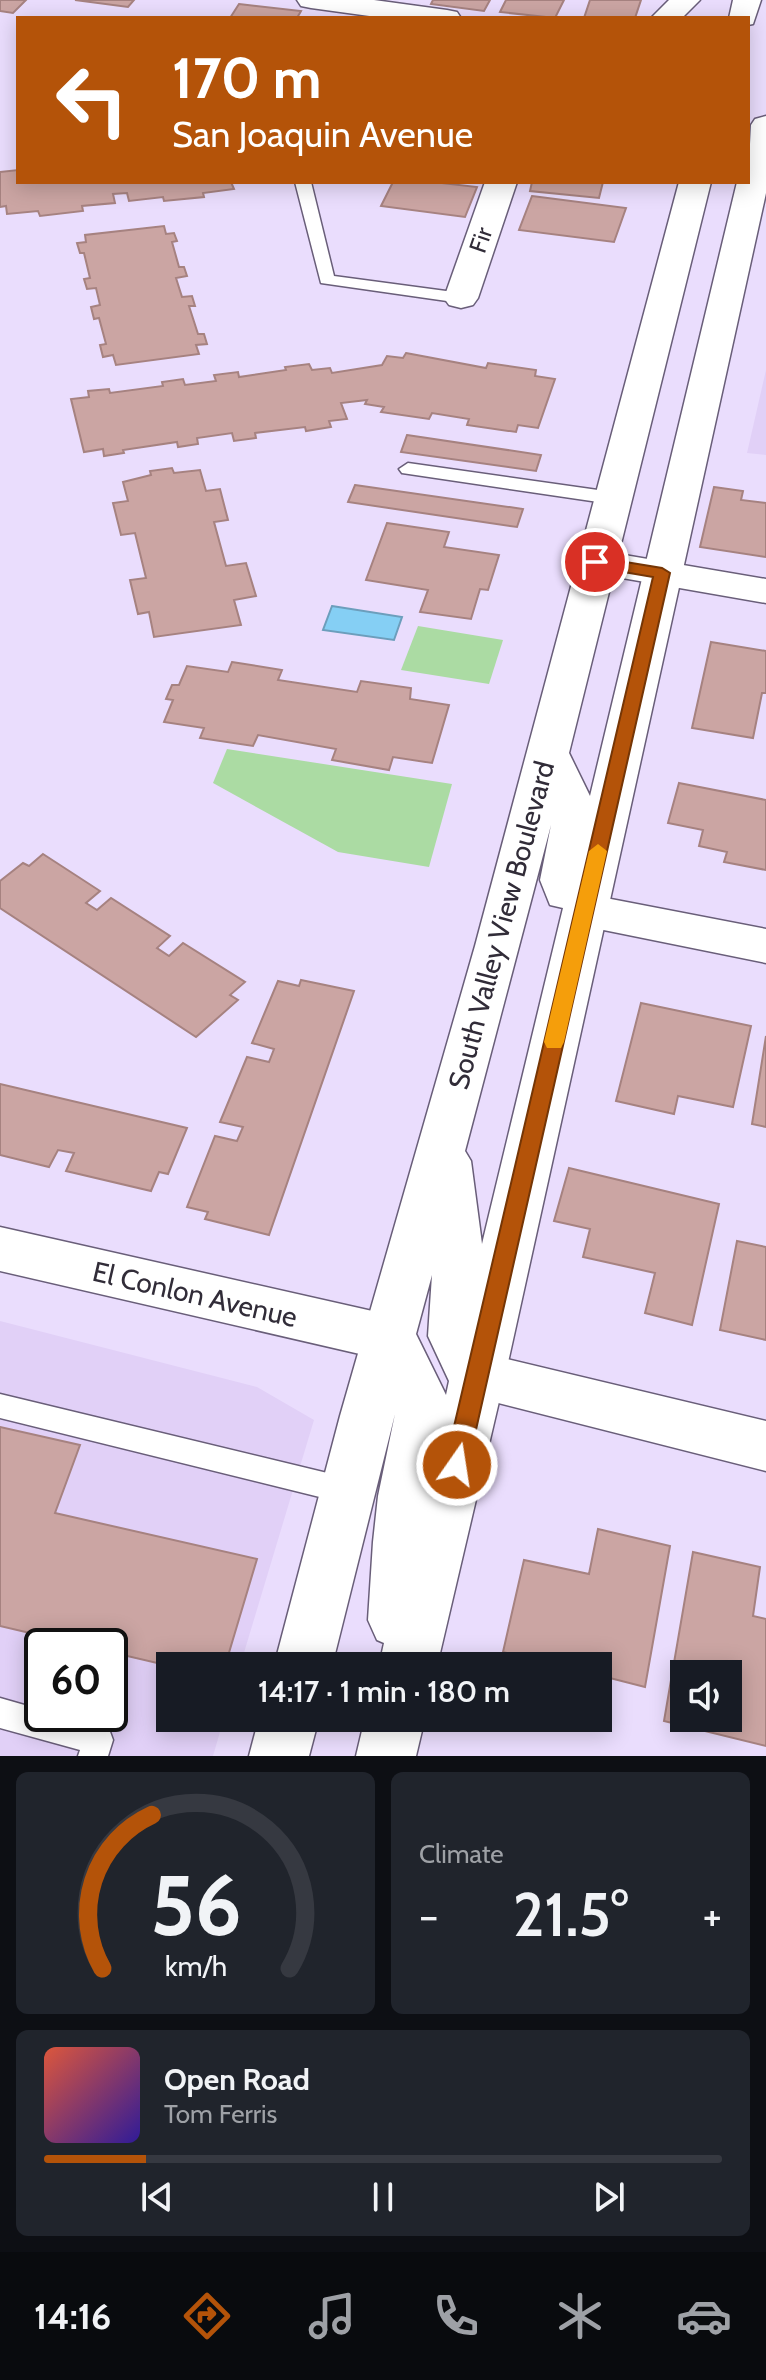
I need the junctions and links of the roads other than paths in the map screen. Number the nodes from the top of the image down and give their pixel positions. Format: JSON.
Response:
{"nodes":[{"id":1,"x":311,"y":0,"type":"edge"},
{"id":2,"x":686,"y":0,"type":"edge"},
{"id":3,"x":432,"y":16,"type":"edge"},
{"id":4,"x":667,"y":16,"type":"edge"},
{"id":5,"x":766,"y":125,"type":"edge"},
{"id":6,"x":758,"y":177,"type":"edge"},
{"id":7,"x":303,"y":184,"type":"edge"},
{"id":8,"x":500,"y":184,"type":"edge"},
{"id":9,"x":694,"y":184,"type":"edge"},
{"id":10,"x":461,"y":298,"type":"joint"},
{"id":11,"x":408,"y":469,"type":"dead end"},
{"id":12,"x":612,"y":498,"type":"junction"},
{"id":13,"x":595,"y":562,"type":"junction"},
{"id":14,"x":662,"y":573,"type":"junction"},
{"id":15,"x":766,"y":591,"type":"edge"},
{"id":16,"x":547,"y":751,"type":"junction"},
{"id":17,"x":585,"y":911,"type":"junction"},
{"id":18,"x":766,"y":946,"type":"edge"},
{"id":19,"x":443,"y":1139,"type":"junction"},
{"id":20,"x":0,"y":1249,"type":"edge"},
{"id":21,"x":390,"y":1338,"type":"junction"},
{"id":22,"x":478,"y":1376,"type":"junction"},
{"id":23,"x":0,"y":1406,"type":"edge"},
{"id":24,"x":766,"y":1446,"type":"edge"},
{"id":25,"x":349,"y":1492,"type":"junction"},
{"id":26,"x":307,"y":1652,"type":"edge"},
{"id":27,"x":395,"y":1652,"type":"edge"},
{"id":28,"x":411,"y":1652,"type":"edge"},
{"id":29,"x":0,"y":1713,"type":"edge"},
{"id":30,"x":285,"y":1732,"type":"edge"},
{"id":31,"x":93,"y":1756,"type":"edge"},
{"id":32,"x":279,"y":1756,"type":"edge"}],
"edges":[{"from":1,"to":3,"type":"main road"},
{"from":2,"to":4,"type":"main road"},
{"from":5,"to":6,"type":"main road"},
{"from":6,"to":14,"type":"main road"},
{"from":7,"to":10,"type":"lane"},
{"from":8,"to":10,"type":"main road","name":"Fir"},
{"from":9,"to":12,"type":"main road","name":"South Valley View Boulevard"},
{"from":11,"to":12,"type":"lane"},
{"from":12,"to":13,"type":"main road","name":"South Valley View Boulevard"},
{"from":13,"to":14,"type":"main road"},
{"from":13,"to":16,"type":"main road","name":"South Valley View Boulevard"},
{"from":14,"to":15,"type":"main road"},
{"from":14,"to":17,"type":"main road"},
{"from":16,"to":17,"type":"main road"},
{"from":16,"to":19,"type":"main road","name":"South Valley View Boulevard"},
{"from":17,"to":18,"type":"main road"},
{"from":17,"to":22,"type":"main road"},
{"from":19,"to":21,"type":"main road","name":"South Valley View Boulevard"},
{"from":19,"to":22,"type":"main road"},
{"from":20,"to":21,"type":"main road","name":"El Conlon Avenue"},
{"from":21,"to":25,"type":"main road","name":"South Valley View Boulevard"},
{"from":21,"to":27,"type":"main road"},
{"from":22,"to":24,"type":"main road"},
{"from":22,"to":28,"type":"main road"},
{"from":23,"to":25,"type":"lane"},
{"from":25,"to":26,"type":"main road","name":"South Valley View Boulevard"},
{"from":29,"to":31,"type":"lane"},
{"from":30,"to":32,"type":"main road"}]}
